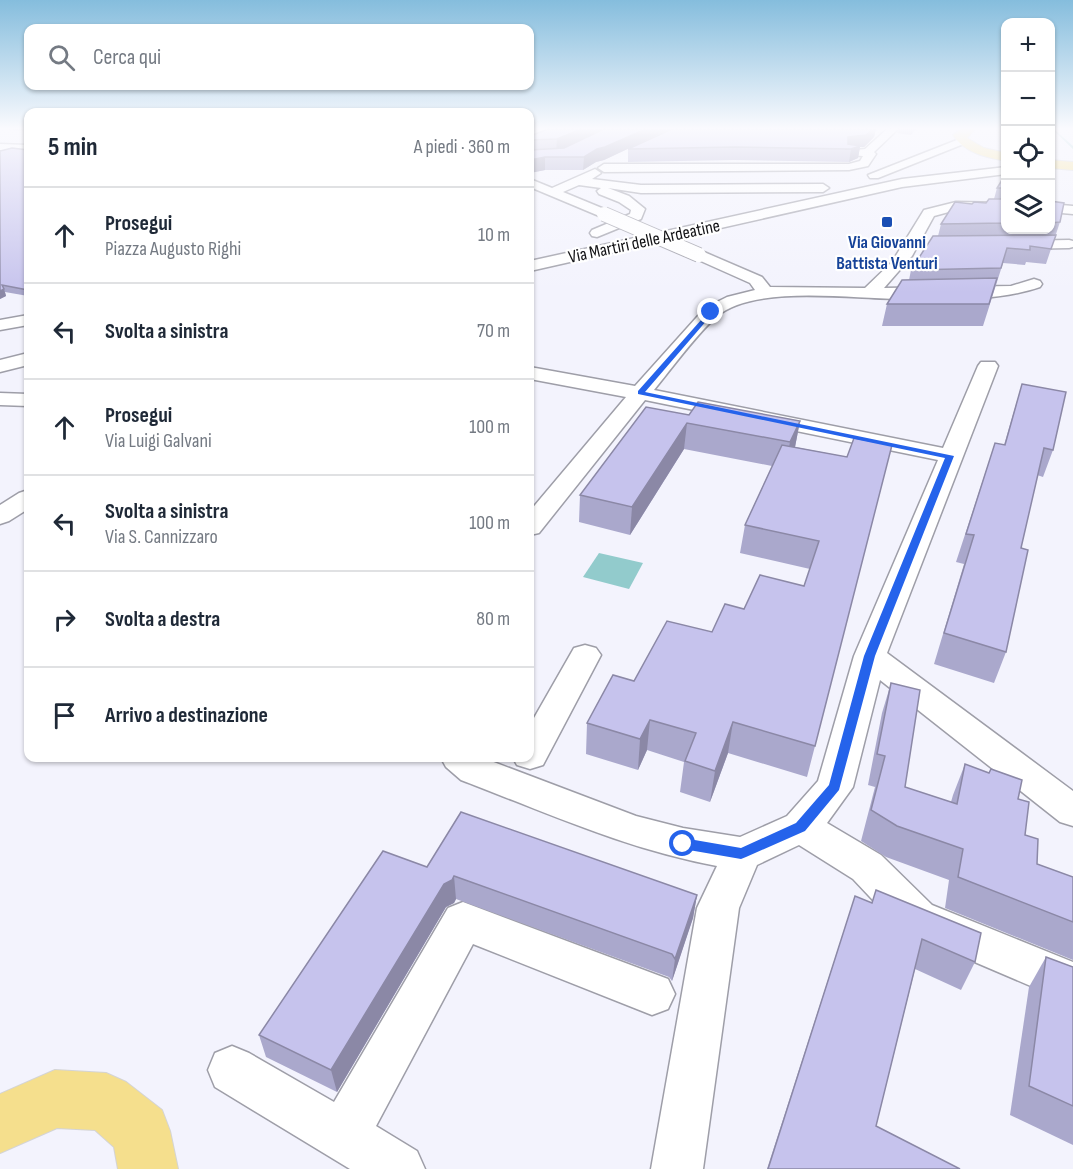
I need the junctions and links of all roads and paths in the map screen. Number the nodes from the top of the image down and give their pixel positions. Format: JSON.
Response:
{"nodes":[{"id":1,"x":574,"y":184,"type":"edge"},
{"id":2,"x":577,"y":184,"type":"edge"},
{"id":3,"x":581,"y":184,"type":"edge"},
{"id":4,"x":852,"y":184,"type":"edge"},
{"id":5,"x":900,"y":184,"type":"edge"},
{"id":6,"x":534,"y":185,"type":"edge"},
{"id":7,"x":843,"y":187,"type":"junction"},
{"id":8,"x":553,"y":192,"type":"junction"},
{"id":9,"x":1001,"y":207,"type":"edge"},
{"id":10,"x":1055,"y":208,"type":"edge"},
{"id":11,"x":1073,"y":210,"type":"edge"},
{"id":12,"x":585,"y":237,"type":"dead end"},
{"id":13,"x":1069,"y":244,"type":"dead end"},
{"id":14,"x":911,"y":245,"type":"junction"},
{"id":15,"x":1002,"y":245,"type":"edge"},
{"id":16,"x":927,"y":246,"type":"edge"},
{"id":17,"x":551,"y":247,"type":"dead end"},
{"id":18,"x":534,"y":253,"type":"edge"},
{"id":19,"x":534,"y":254,"type":"edge"},
{"id":20,"x":534,"y":265,"type":"edge"},
{"id":21,"x":1034,"y":284,"type":"dead end"},
{"id":22,"x":871,"y":291,"type":"junction"},
{"id":23,"x":765,"y":292,"type":"junction"},
{"id":24,"x":24,"y":321,"type":"edge"},
{"id":25,"x":0,"y":325,"type":"edge"},
{"id":26,"x":24,"y":363,"type":"edge"},
{"id":27,"x":988,"y":366,"type":"dead end"},
{"id":28,"x":0,"y":368,"type":"edge"},
{"id":29,"x":534,"y":374,"type":"edge"},
{"id":30,"x":24,"y":377,"type":"edge"},
{"id":31,"x":0,"y":383,"type":"edge"},
{"id":32,"x":640,"y":393,"type":"junction"},
{"id":33,"x":0,"y":399,"type":"edge"},
{"id":34,"x":24,"y":400,"type":"edge"},
{"id":35,"x":950,"y":456,"type":"junction"},
{"id":36,"x":24,"y":501,"type":"edge"},
{"id":37,"x":0,"y":516,"type":"edge"},
{"id":38,"x":534,"y":521,"type":"edge"},
{"id":39,"x":585,"y":655,"type":"dead end"},
{"id":40,"x":870,"y":656,"type":"junction"},
{"id":41,"x":534,"y":748,"type":"edge"},
{"id":42,"x":464,"y":762,"type":"edge"},
{"id":43,"x":524,"y":766,"type":"edge"},
{"id":44,"x":1073,"y":812,"type":"edge"},
{"id":45,"x":801,"y":827,"type":"junction"},
{"id":46,"x":741,"y":854,"type":"junction"},
{"id":47,"x":1073,"y":983,"type":"edge"},
{"id":48,"x":652,"y":994,"type":"dead end"},
{"id":49,"x":232,"y":1070,"type":"dead end"},
{"id":50,"x":0,"y":1124,"type":"edge"},
{"id":51,"x":343,"y":1136,"type":"junction"},
{"id":52,"x":148,"y":1169,"type":"edge"},
{"id":53,"x":399,"y":1169,"type":"edge"},
{"id":54,"x":677,"y":1169,"type":"edge"}],
"edges":[{"from":1,"to":8,"type":"street"},
{"from":2,"to":12,"type":"street"},
{"from":3,"to":7,"type":"street"},
{"from":4,"to":7,"type":"street","name":"Via Martiri delle Ardeatine"},
{"from":5,"to":20,"type":"street","name":"Via Martiri delle Ardeatine"},
{"from":6,"to":8,"type":"street"},
{"from":7,"to":19,"type":"street","name":"Via Martiri delle Ardeatine"},
{"from":8,"to":23,"type":"street","bridge":true},
{"from":9,"to":14,"type":"street"},
{"from":10,"to":11,"type":"street"},
{"from":13,"to":15,"type":"street"},
{"from":14,"to":16,"type":"street"},
{"from":14,"to":22,"type":"street"},
{"from":17,"to":18,"type":"street"},
{"from":21,"to":22,"type":"street"},
{"from":22,"to":23,"type":"street"},
{"from":23,"to":32,"type":"street"},
{"from":24,"to":25,"type":"street"},
{"from":26,"to":28,"type":"street"},
{"from":27,"to":35,"type":"street"},
{"from":29,"to":32,"type":"street"},
{"from":30,"to":31,"type":"street"},
{"from":32,"to":35,"type":"street"},
{"from":32,"to":38,"type":"street"},
{"from":33,"to":34,"type":"street"},
{"from":35,"to":40,"type":"street"},
{"from":36,"to":37,"type":"street"},
{"from":39,"to":41,"type":"street"},
{"from":40,"to":44,"type":"street"},
{"from":40,"to":45,"type":"street"},
{"from":42,"to":43,"type":"street"},
{"from":43,"to":46,"type":"street"},
{"from":45,"to":46,"type":"street"},
{"from":45,"to":47,"type":"street"},
{"from":46,"to":54,"type":"street"},
{"from":48,"to":51,"type":"street"},
{"from":49,"to":51,"type":"street"},
{"from":50,"to":52,"type":"main road"},
{"from":51,"to":53,"type":"street"}]}
